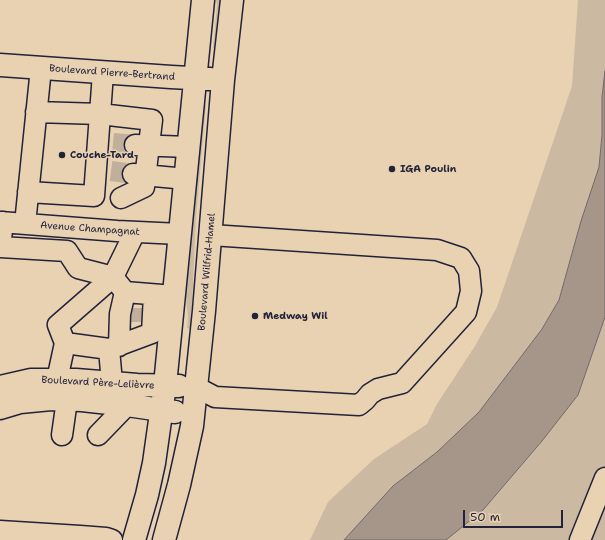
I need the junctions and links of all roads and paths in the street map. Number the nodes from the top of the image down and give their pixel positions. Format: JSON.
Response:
{"nodes":[{"id":1,"x":203,"y":0,"type":"edge"},
{"id":2,"x":232,"y":0,"type":"edge"},
{"id":3,"x":8,"y":66,"type":"edge"},
{"id":4,"x":40,"y":68,"type":"junction"},
{"id":5,"x":103,"y":73,"type":"junction"},
{"id":6,"x":196,"y":78,"type":"junction"},
{"id":7,"x":223,"y":80,"type":"junction"},
{"id":8,"x":36,"y":112,"type":"junction"},
{"id":9,"x":100,"y":114,"type":"junction"},
{"id":10,"x":142,"y":145,"type":"junction"},
{"id":11,"x":189,"y":147,"type":"junction"},
{"id":12,"x":139,"y":175,"type":"junction"},
{"id":13,"x":186,"y":179,"type":"junction"},
{"id":14,"x":28,"y":192,"type":"junction"},
{"id":15,"x":94,"y":196,"type":"junction"},
{"id":16,"x":121,"y":198,"type":"junction"},
{"id":17,"x":1,"y":222,"type":"edge"},
{"id":18,"x":25,"y":224,"type":"junction"},
{"id":19,"x":126,"y":232,"type":"junction"},
{"id":20,"x":180,"y":234,"type":"junction"},
{"id":21,"x":211,"y":235,"type":"junction"},
{"id":22,"x":0,"y":247,"type":"edge"},
{"id":23,"x":0,"y":251,"type":"edge"},
{"id":24,"x":134,"y":312,"type":"junction"},
{"id":25,"x":65,"y":343,"type":"junction"},
{"id":26,"x":57,"y":380,"type":"junction"},
{"id":27,"x":112,"y":383,"type":"junction"},
{"id":28,"x":165,"y":386,"type":"junction"},
{"id":29,"x":0,"y":387,"type":"edge"},
{"id":30,"x":196,"y":387,"type":"junction"},
{"id":31,"x":66,"y":400,"type":"junction"},
{"id":32,"x":127,"y":405,"type":"junction"},
{"id":33,"x":0,"y":408,"type":"edge"},
{"id":34,"x":162,"y":410,"type":"junction"},
{"id":35,"x":193,"y":415,"type":"junction"},
{"id":36,"x":62,"y":435,"type":"dead end"},
{"id":37,"x":98,"y":435,"type":"dead end"},
{"id":38,"x":605,"y":478,"type":"edge"},
{"id":39,"x":0,"y":532,"type":"edge"},
{"id":40,"x":112,"y":540,"type":"edge"},
{"id":41,"x":134,"y":540,"type":"edge"},
{"id":42,"x":164,"y":540,"type":"edge"},
{"id":43,"x":580,"y":540,"type":"edge"}],
"edges":[{"from":1,"to":6,"type":"main road"},
{"from":2,"to":7,"type":"main road","name":"Boulevard Wilfrid-Hamel"},
{"from":3,"to":4,"type":"main road","name":"Boulevard Pierre-Bertrand"},
{"from":4,"to":5,"type":"main road","name":"Boulevard Pierre-Bertrand"},
{"from":4,"to":8,"type":"street"},
{"from":5,"to":6,"type":"main road","name":"Boulevard Pierre-Bertrand"},
{"from":5,"to":9,"type":"street"},
{"from":6,"to":7,"type":"main road","name":"Boulevard Pierre-Bertrand"},
{"from":6,"to":11,"type":"main road"},
{"from":7,"to":21,"type":"main road","name":"Boulevard Wilfrid-Hamel"},
{"from":8,"to":9,"type":"street"},
{"from":8,"to":14,"type":"street"},
{"from":9,"to":10,"type":"street"},
{"from":9,"to":15,"type":"street"},
{"from":10,"to":11,"type":"street"},
{"from":10,"to":12,"type":"street"},
{"from":11,"to":13,"type":"main road"},
{"from":12,"to":13,"type":"street"},
{"from":12,"to":16,"type":"street"},
{"from":13,"to":20,"type":"main road"},
{"from":14,"to":15,"type":"street"},
{"from":14,"to":18,"type":"street"},
{"from":15,"to":16,"type":"street"},
{"from":16,"to":19,"type":"street"},
{"from":17,"to":18,"type":"street","name":"Avenue Champagnat"},
{"from":17,"to":22,"type":"street"},
{"from":18,"to":19,"type":"street","name":"Avenue Champagnat"},
{"from":19,"to":20,"type":"street","name":"Avenue Champagnat"},
{"from":19,"to":24,"type":"street"},
{"from":20,"to":24,"type":"main road"},
{"from":21,"to":30,"type":"main road","name":"Boulevard Wilfrid-Hamel"},
{"from":21,"to":30,"type":"street"},
{"from":22,"to":23,"type":"street"},
{"from":22,"to":24,"type":"street"},
{"from":24,"to":25,"type":"street"},
{"from":24,"to":25,"type":"street"},
{"from":24,"to":27,"type":"street"},
{"from":24,"to":28,"type":"main road"},
{"from":25,"to":26,"type":"street"},
{"from":26,"to":27,"type":"main road","name":"Boulevard Père-Lelièvre"},
{"from":26,"to":29,"type":"main road","name":"Boulevard Père-Lelièvre"},
{"from":27,"to":28,"type":"main road","name":"Boulevard Père-Lelièvre"},
{"from":28,"to":30,"type":"main road","name":"Boulevard Père-Lelièvre"},
{"from":28,"to":34,"type":"main road"},
{"from":30,"to":35,"type":"main road","name":"Boulevard Wilfrid-Hamel"},
{"from":31,"to":32,"type":"main road","name":"Boulevard Père-Lelièvre"},
{"from":31,"to":33,"type":"main road","name":"Boulevard Père-Lelièvre"},
{"from":31,"to":36,"type":"street"},
{"from":32,"to":34,"type":"main road","name":"Boulevard Père-Lelièvre"},
{"from":32,"to":37,"type":"street"},
{"from":34,"to":35,"type":"main road","name":"Boulevard Père-Lelièvre"},
{"from":34,"to":41,"type":"main road"},
{"from":35,"to":42,"type":"main road","name":"Boulevard Wilfrid-Hamel"},
{"from":38,"to":43,"type":"street"},
{"from":39,"to":40,"type":"street"}]}
